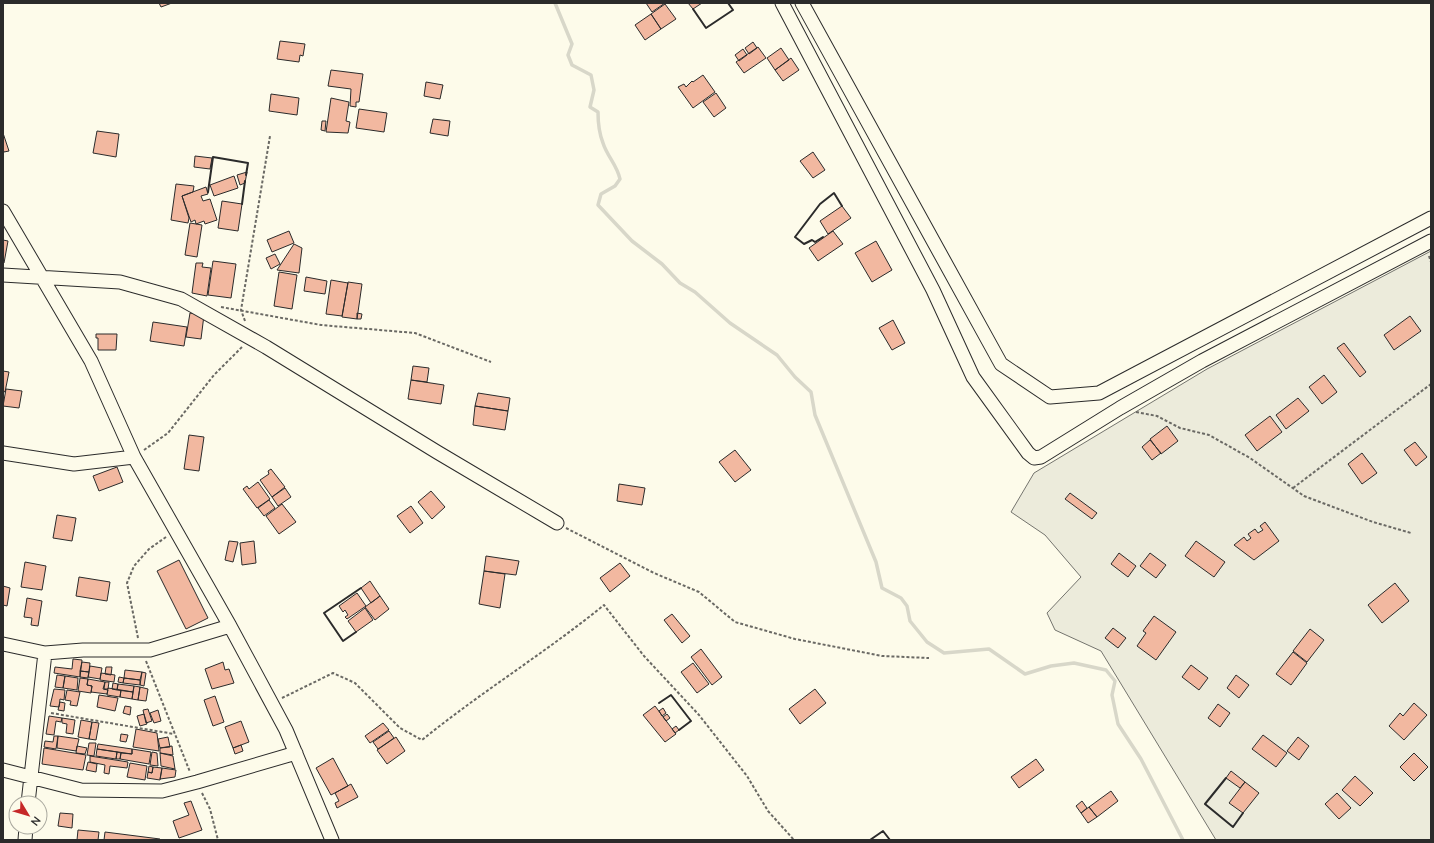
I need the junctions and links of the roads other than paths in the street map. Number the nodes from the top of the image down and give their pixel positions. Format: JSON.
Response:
{"nodes":[{"id":1,"x":782,"y":3,"type":"edge"},
{"id":2,"x":802,"y":3,"type":"edge"},
{"id":3,"x":3,"y":211,"type":"edge"},
{"id":4,"x":1431,"y":218,"type":"edge"},
{"id":5,"x":1431,"y":241,"type":"edge"},
{"id":6,"x":3,"y":275,"type":"edge"},
{"id":7,"x":43,"y":278,"type":"junction"},
{"id":8,"x":3,"y":453,"type":"edge"},
{"id":9,"x":134,"y":457,"type":"junction"},
{"id":10,"x":557,"y":523,"type":"road end"},
{"id":11,"x":230,"y":626,"type":"junction"},
{"id":12,"x":3,"y":644,"type":"edge"},
{"id":13,"x":45,"y":653,"type":"junction"},
{"id":14,"x":296,"y":753,"type":"junction"},
{"id":15,"x":3,"y":770,"type":"edge"},
{"id":16,"x":31,"y":776,"type":"junction"},
{"id":17,"x":29,"y":795,"type":"edge"},
{"id":18,"x":332,"y":840,"type":"edge"}],
"edges":[{"from":1,"to":5,"type":"street"},
{"from":2,"to":4,"type":"street"},
{"from":3,"to":7,"type":"street"},
{"from":6,"to":7,"type":"street"},
{"from":7,"to":9,"type":"street"},
{"from":7,"to":10,"type":"street"},
{"from":8,"to":9,"type":"street"},
{"from":9,"to":11,"type":"street"},
{"from":11,"to":13,"type":"street"},
{"from":11,"to":14,"type":"street"},
{"from":12,"to":13,"type":"street"},
{"from":13,"to":16,"type":"street"},
{"from":14,"to":16,"type":"street"},
{"from":14,"to":18,"type":"street"},
{"from":15,"to":16,"type":"street"},
{"from":16,"to":17,"type":"street"}]}
